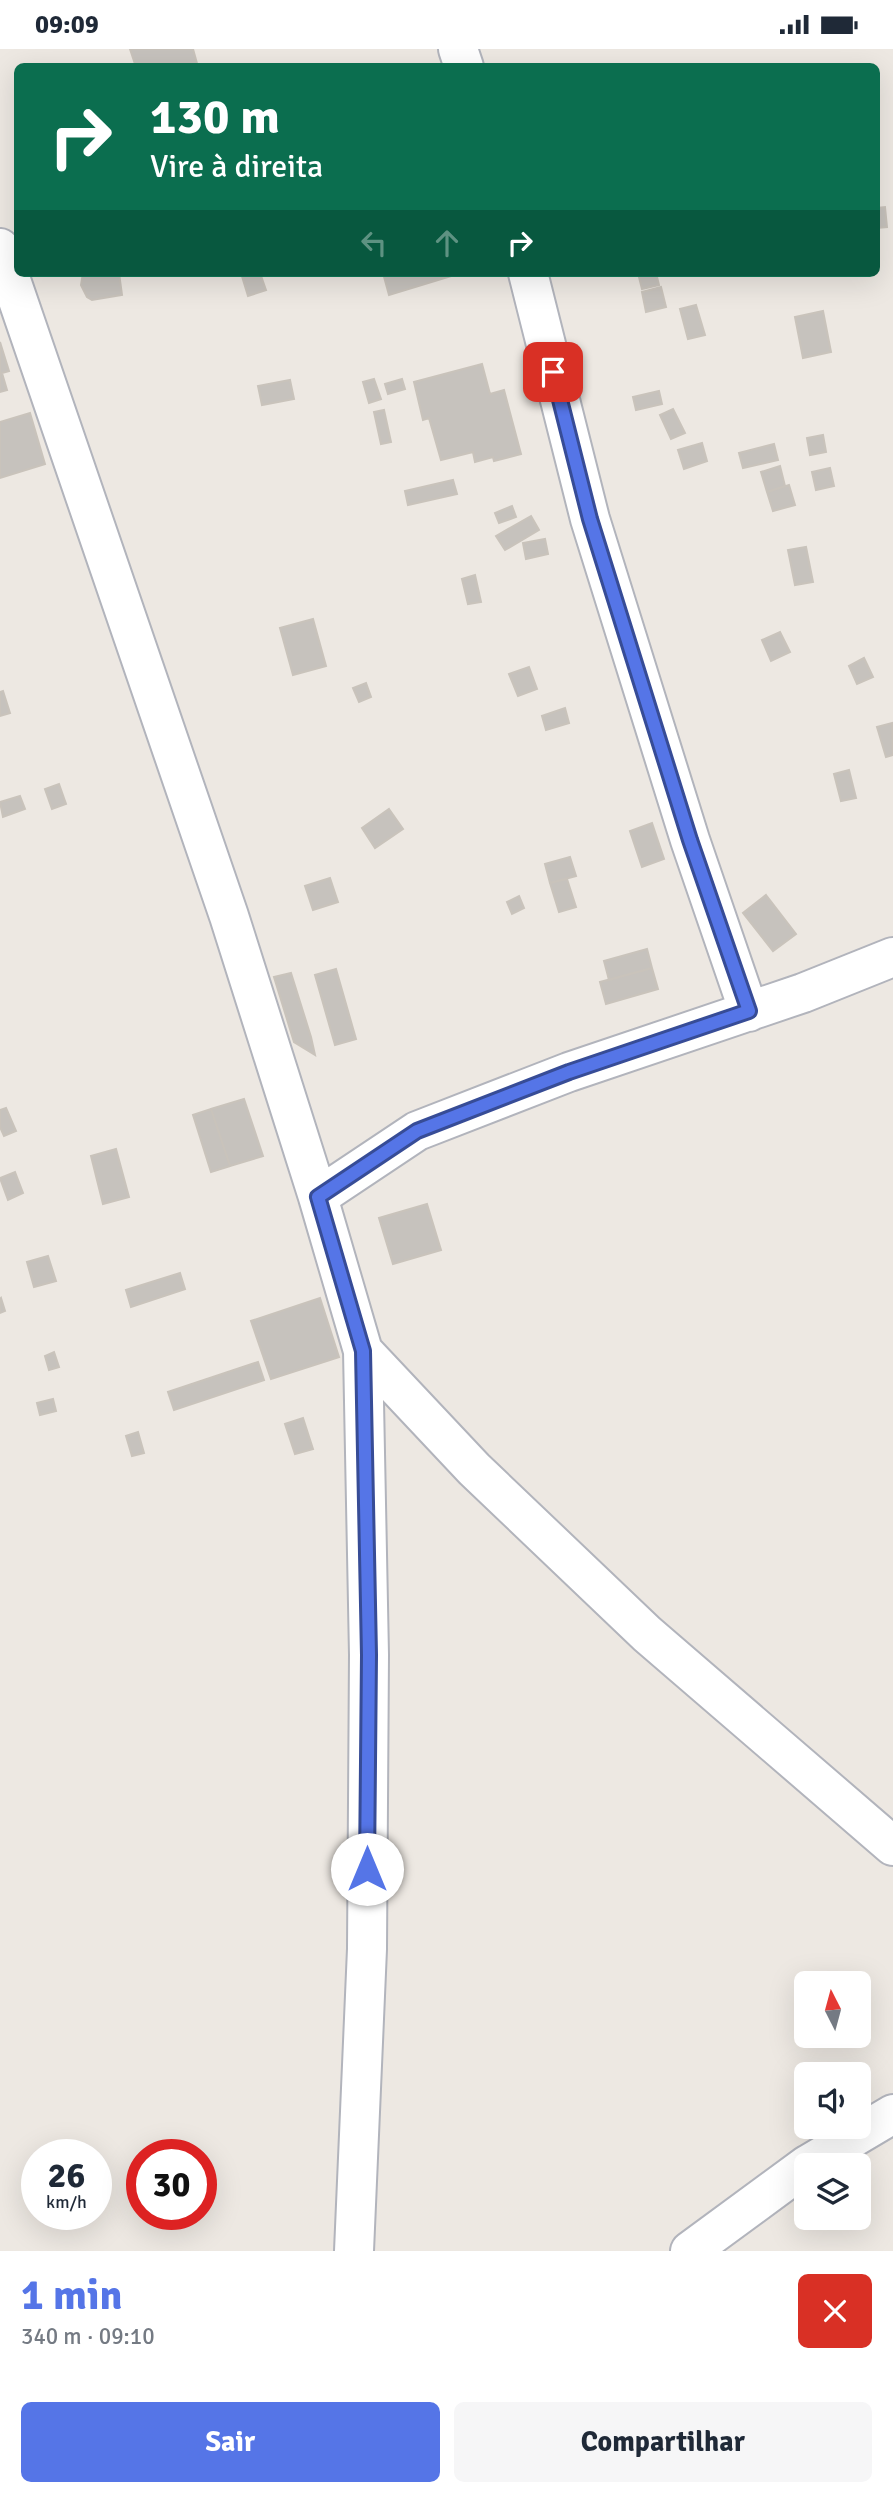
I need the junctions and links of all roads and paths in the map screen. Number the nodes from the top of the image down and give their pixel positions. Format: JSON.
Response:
{"nodes":[{"id":1,"x":0,"y":249,"type":"edge"},
{"id":2,"x":529,"y":277,"type":"edge"},
{"id":3,"x":893,"y":957,"type":"edge"},
{"id":4,"x":749,"y":1011,"type":"junction"},
{"id":5,"x":318,"y":1197,"type":"junction"},
{"id":6,"x":363,"y":1351,"type":"junction"},
{"id":7,"x":893,"y":1846,"type":"edge"},
{"id":8,"x":893,"y":2114,"type":"edge"},
{"id":9,"x":827,"y":2153,"type":"edge"},
{"id":10,"x":794,"y":2175,"type":"edge"},
{"id":11,"x":354,"y":2251,"type":"edge"},
{"id":12,"x":690,"y":2251,"type":"edge"}],
"edges":[{"from":1,"to":5,"type":"street"},
{"from":2,"to":4,"type":"street"},
{"from":3,"to":4,"type":"street"},
{"from":4,"to":5,"type":"street"},
{"from":5,"to":6,"type":"street"},
{"from":6,"to":7,"type":"street"},
{"from":6,"to":11,"type":"street"},
{"from":8,"to":9,"type":"street"},
{"from":10,"to":12,"type":"street"}]}
